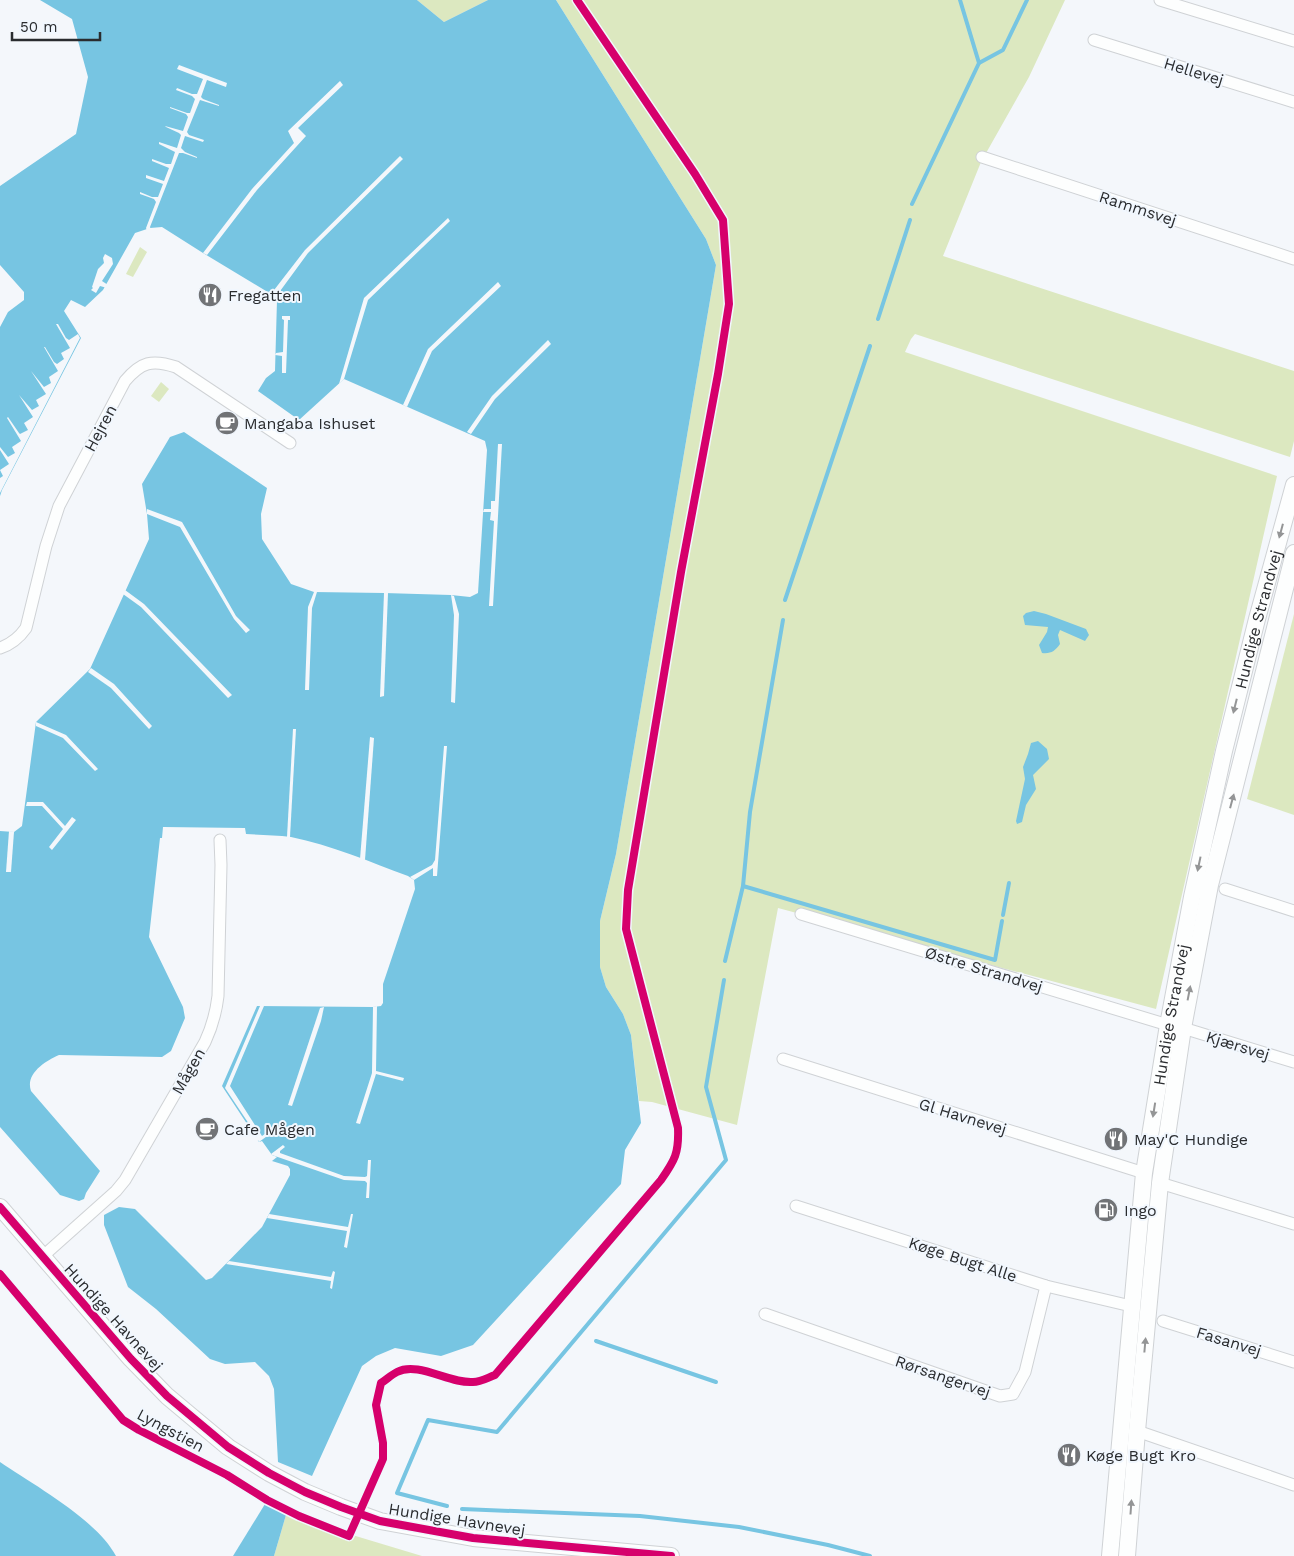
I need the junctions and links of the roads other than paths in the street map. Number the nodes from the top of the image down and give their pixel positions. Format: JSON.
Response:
{"nodes":[{"id":1,"x":1160,"y":0,"type":"edge"},
{"id":2,"x":1094,"y":40,"type":"dead end"},
{"id":3,"x":1294,"y":41,"type":"edge"},
{"id":4,"x":1294,"y":102,"type":"edge"},
{"id":5,"x":982,"y":157,"type":"dead end"},
{"id":6,"x":1294,"y":259,"type":"edge"},
{"id":7,"x":290,"y":443,"type":"dead end"},
{"id":8,"x":1294,"y":484,"type":"edge"},
{"id":9,"x":1294,"y":553,"type":"edge"},
{"id":10,"x":0,"y":648,"type":"edge"},
{"id":11,"x":220,"y":840,"type":"dead end"},
{"id":12,"x":1225,"y":889,"type":"dead end"},
{"id":13,"x":1294,"y":911,"type":"edge"},
{"id":14,"x":801,"y":914,"type":"dead end"},
{"id":15,"x":1175,"y":1026,"type":"junction"},
{"id":16,"x":783,"y":1059,"type":"dead end"},
{"id":17,"x":1294,"y":1062,"type":"edge"},
{"id":18,"x":1144,"y":1173,"type":"junction"},
{"id":19,"x":1160,"y":1183,"type":"junction"},
{"id":20,"x":796,"y":1206,"type":"dead end"},
{"id":21,"x":0,"y":1207,"type":"edge"},
{"id":22,"x":1294,"y":1224,"type":"edge"},
{"id":23,"x":42,"y":1257,"type":"junction"},
{"id":24,"x":1046,"y":1286,"type":"junction"},
{"id":25,"x":1132,"y":1306,"type":"junction"},
{"id":26,"x":765,"y":1314,"type":"dead end"},
{"id":27,"x":1163,"y":1321,"type":"dead end"},
{"id":28,"x":1294,"y":1362,"type":"edge"},
{"id":29,"x":1137,"y":1431,"type":"junction"},
{"id":30,"x":1294,"y":1485,"type":"edge"},
{"id":31,"x":671,"y":1556,"type":"edge"},
{"id":32,"x":1110,"y":1556,"type":"edge"},
{"id":33,"x":1127,"y":1556,"type":"edge"}],
"edges":[{"from":1,"to":3,"type":"street"},
{"from":2,"to":4,"type":"street","name":"Hellevej"},
{"from":5,"to":6,"type":"street","name":"Rammsvej"},
{"from":7,"to":10,"type":"street","name":"Hejren"},
{"from":8,"to":15,"type":"main road","name":"Hundige Strandvej","one_way":true},
{"from":15,"to":9,"type":"main road","name":"Hundige Strandvej","one_way":true},
{"from":11,"to":23,"type":"street","name":"Mågen"},
{"from":12,"to":13,"type":"street"},
{"from":14,"to":15,"type":"street","name":"Østre Strandvej"},
{"from":15,"to":17,"type":"street","name":"Kjærsvej"},
{"from":15,"to":18,"type":"main road","name":"Hundige Strandvej","one_way":true},
{"from":15,"to":19,"type":"main road","name":"Hundige Strandvej"},
{"from":16,"to":18,"type":"street","name":"Gl Havnevej"},
{"from":18,"to":25,"type":"main road","name":"Hundige Strandvej"},
{"from":19,"to":22,"type":"street"},
{"from":29,"to":19,"type":"main road","name":"Hundige Strandvej","one_way":true},
{"from":20,"to":24,"type":"street","name":"Køge Bugt Alle"},
{"from":21,"to":23,"type":"main road","name":"Hundige Havnevej"},
{"from":23,"to":31,"type":"main road","name":"Hundige Havnevej"},
{"from":24,"to":25,"type":"street","name":"Køge Bugt Alle"},
{"from":24,"to":26,"type":"street","name":"Rørsangervej"},
{"from":25,"to":32,"type":"main road","name":"Hundige Strandvej"},
{"from":27,"to":28,"type":"street","name":"Fasanvej"},
{"from":29,"to":30,"type":"street"},
{"from":33,"to":29,"type":"main road","name":"Hundige Strandvej","one_way":true}]}
